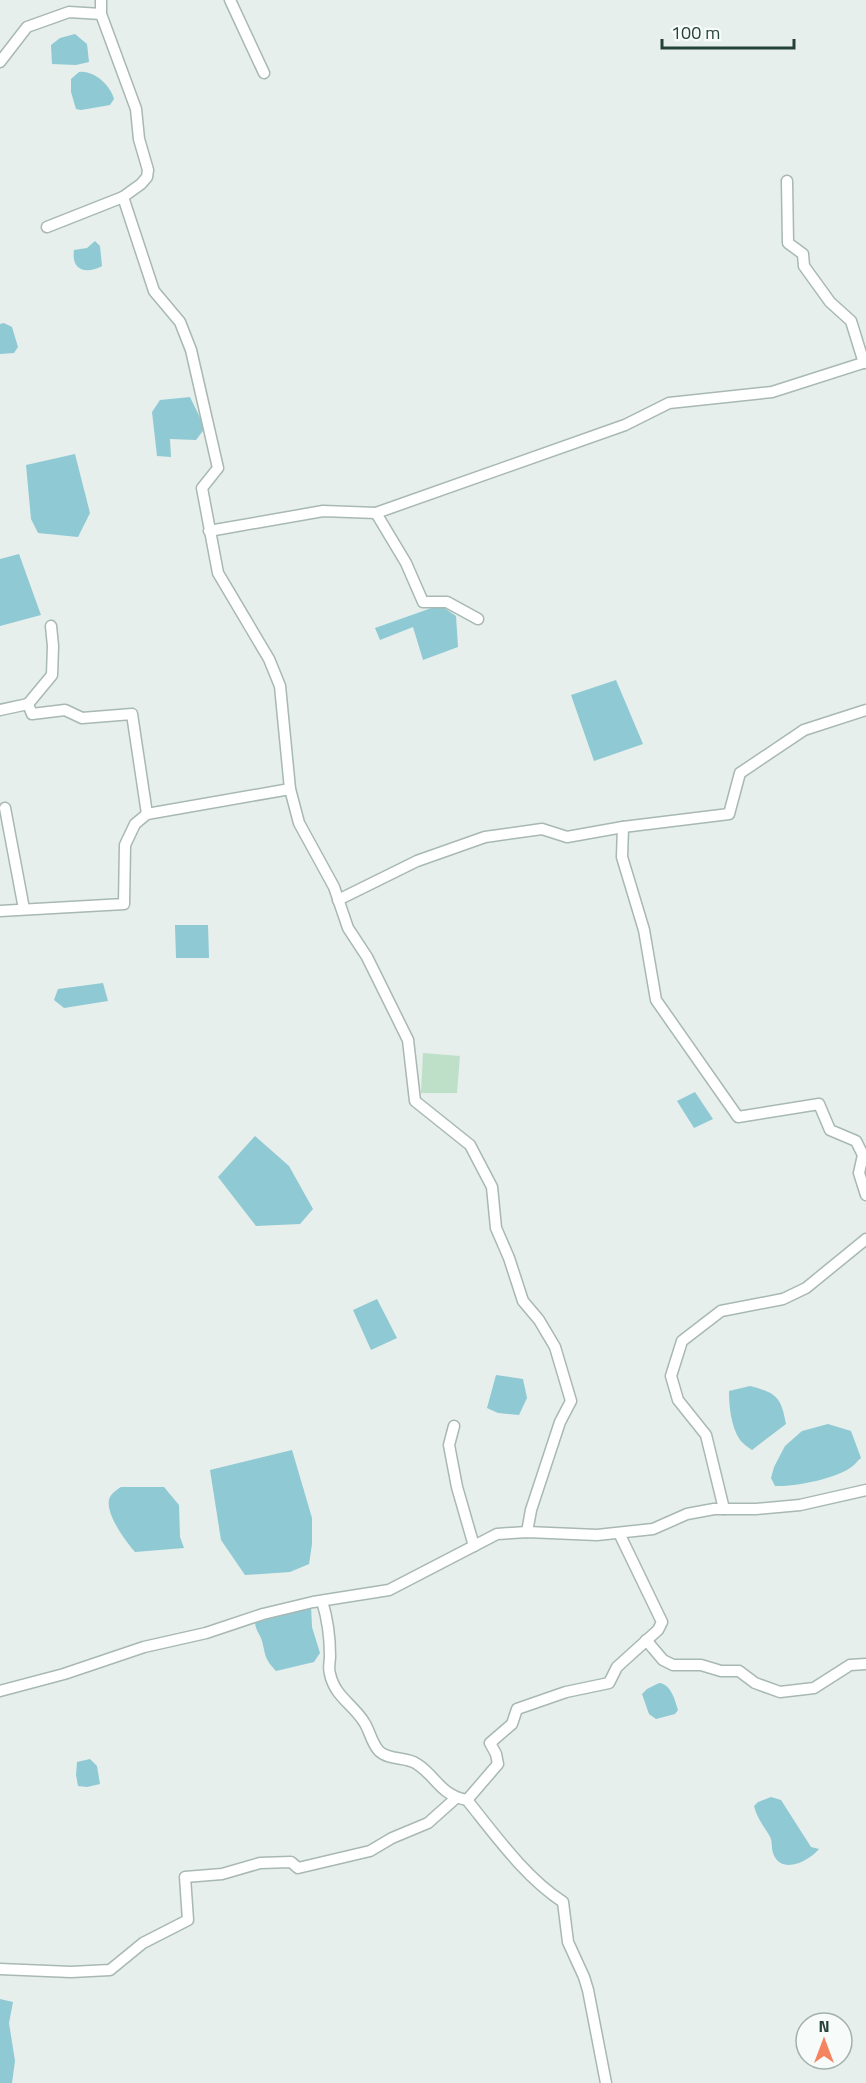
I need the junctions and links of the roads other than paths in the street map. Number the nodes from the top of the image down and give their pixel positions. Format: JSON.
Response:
{"nodes":[{"id":1,"x":101,"y":0,"type":"edge"},
{"id":2,"x":230,"y":0,"type":"edge"},
{"id":3,"x":101,"y":14,"type":"junction"},
{"id":4,"x":0,"y":62,"type":"edge"},
{"id":5,"x":264,"y":73,"type":"dead end"},
{"id":6,"x":787,"y":181,"type":"dead end"},
{"id":7,"x":123,"y":197,"type":"junction"},
{"id":8,"x":47,"y":227,"type":"dead end"},
{"id":9,"x":865,"y":363,"type":"edge"},
{"id":10,"x":376,"y":513,"type":"junction"},
{"id":11,"x":209,"y":531,"type":"junction"},
{"id":12,"x":478,"y":619,"type":"dead end"},
{"id":13,"x":51,"y":626,"type":"dead end"},
{"id":14,"x":28,"y":704,"type":"junction"},
{"id":15,"x":0,"y":710,"type":"edge"},
{"id":16,"x":866,"y":710,"type":"edge"},
{"id":17,"x":290,"y":789,"type":"junction"},
{"id":18,"x":5,"y":808,"type":"dead end"},
{"id":19,"x":147,"y":814,"type":"junction"},
{"id":20,"x":623,"y":827,"type":"junction"},
{"id":21,"x":338,"y":900,"type":"junction"},
{"id":22,"x":24,"y":909,"type":"junction"},
{"id":23,"x":0,"y":911,"type":"edge"},
{"id":24,"x":866,"y":1195,"type":"edge"},
{"id":25,"x":866,"y":1239,"type":"edge"},
{"id":26,"x":454,"y":1426,"type":"dead end"},
{"id":27,"x":866,"y":1490,"type":"edge"},
{"id":28,"x":724,"y":1509,"type":"junction"},
{"id":29,"x":527,"y":1532,"type":"junction"},
{"id":30,"x":619,"y":1533,"type":"junction"},
{"id":31,"x":474,"y":1546,"type":"junction"},
{"id":32,"x":322,"y":1601,"type":"junction"},
{"id":33,"x":646,"y":1640,"type":"junction"},
{"id":34,"x":866,"y":1664,"type":"edge"},
{"id":35,"x":0,"y":1691,"type":"edge"},
{"id":36,"x":456,"y":1798,"type":"junction"},
{"id":37,"x":467,"y":1800,"type":"junction"},
{"id":38,"x":0,"y":1969,"type":"edge"},
{"id":39,"x":606,"y":2082,"type":"edge"},
{"id":40,"x":593,"y":2083,"type":"edge"}],
"edges":[{"from":1,"to":3,"type":"street"},
{"from":2,"to":5,"type":"street"},
{"from":3,"to":4,"type":"street"},
{"from":3,"to":7,"type":"street"},
{"from":6,"to":9,"type":"street"},
{"from":7,"to":8,"type":"street"},
{"from":7,"to":11,"type":"street"},
{"from":9,"to":10,"type":"street"},
{"from":10,"to":11,"type":"street"},
{"from":10,"to":12,"type":"street"},
{"from":11,"to":17,"type":"street"},
{"from":13,"to":14,"type":"street"},
{"from":14,"to":15,"type":"street"},
{"from":14,"to":19,"type":"street"},
{"from":16,"to":20,"type":"street"},
{"from":17,"to":19,"type":"street"},
{"from":17,"to":21,"type":"street"},
{"from":18,"to":22,"type":"street"},
{"from":19,"to":22,"type":"street"},
{"from":20,"to":21,"type":"street"},
{"from":20,"to":24,"type":"street"},
{"from":21,"to":29,"type":"street"},
{"from":22,"to":23,"type":"street"},
{"from":25,"to":28,"type":"street"},
{"from":26,"to":31,"type":"street"},
{"from":27,"to":28,"type":"street"},
{"from":28,"to":30,"type":"street"},
{"from":29,"to":30,"type":"street"},
{"from":29,"to":31,"type":"street"},
{"from":30,"to":33,"type":"street"},
{"from":31,"to":32,"type":"street"},
{"from":32,"to":35,"type":"street"},
{"from":32,"to":36,"type":"street"},
{"from":33,"to":34,"type":"street"},
{"from":33,"to":37,"type":"street"},
{"from":36,"to":37,"type":"street"},
{"from":36,"to":38,"type":"street"},
{"from":37,"to":39,"type":"street"},
{"from":39,"to":40,"type":"street"}]}
